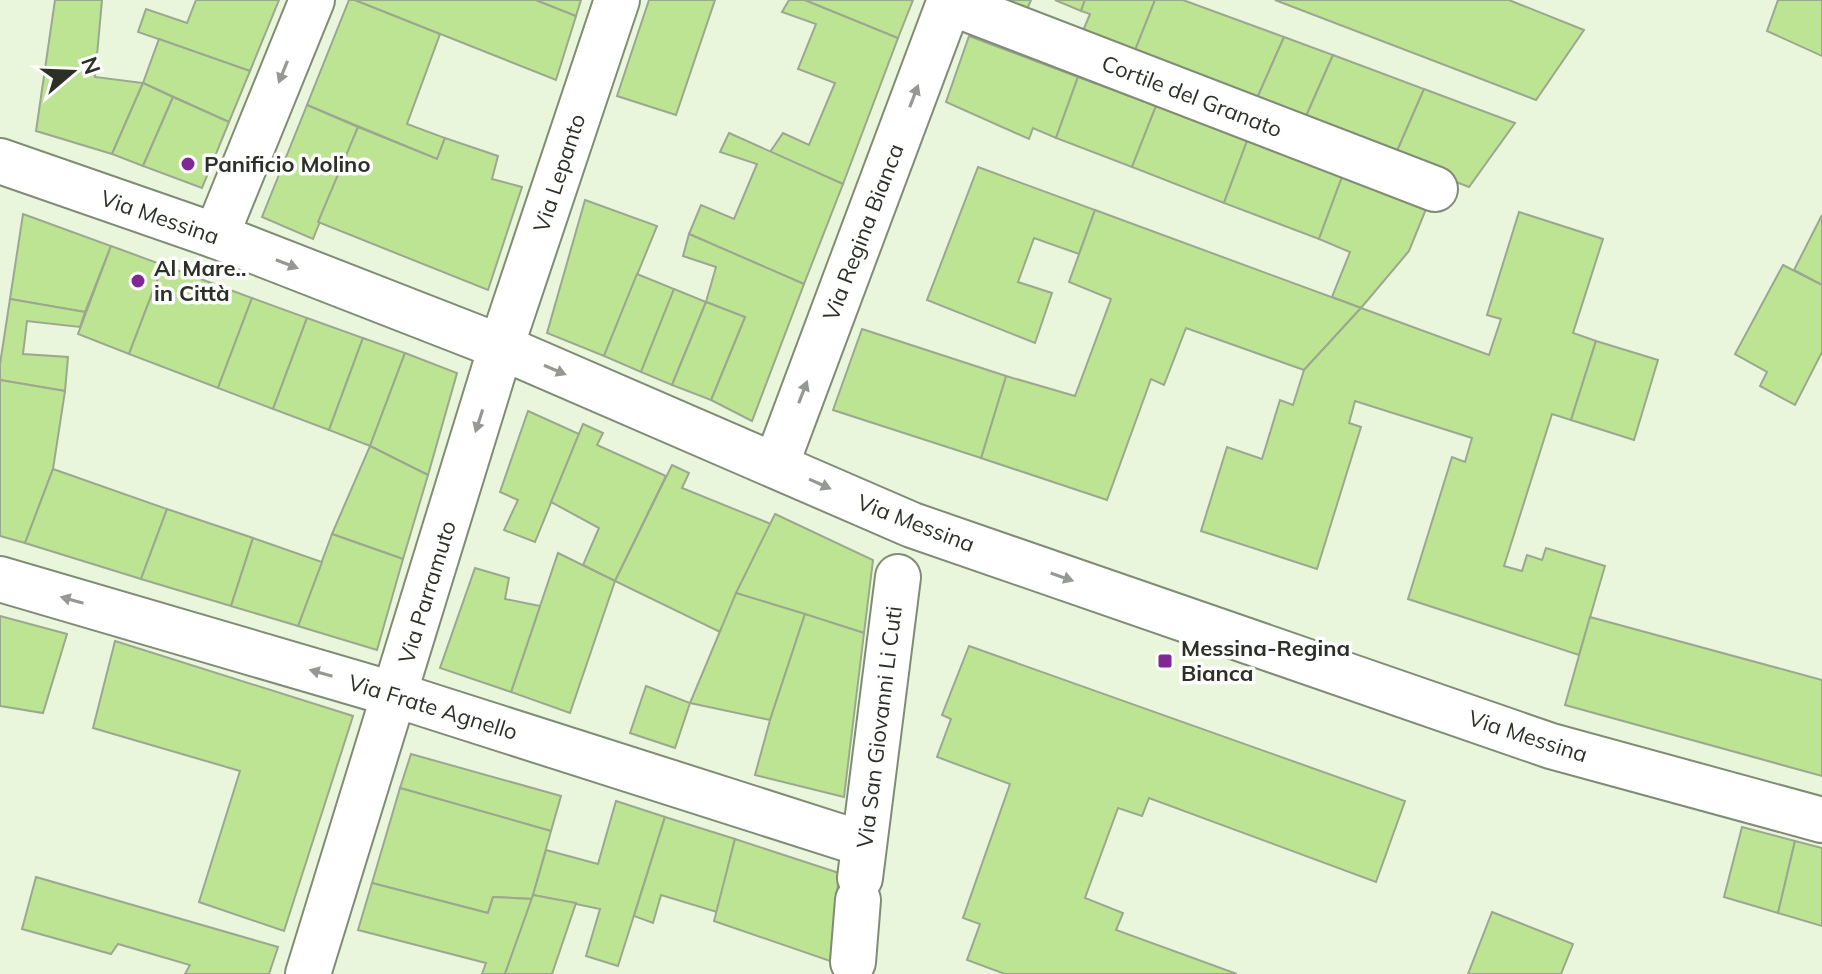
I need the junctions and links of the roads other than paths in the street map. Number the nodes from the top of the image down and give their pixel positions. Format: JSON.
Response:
{"nodes":[{"id":1,"x":312,"y":0,"type":"edge"},
{"id":2,"x":617,"y":0,"type":"edge"},
{"id":3,"x":950,"y":1,"type":"edge"},
{"id":4,"x":15,"y":166,"type":"edge"},
{"id":5,"x":1435,"y":189,"type":"dead end"},
{"id":6,"x":216,"y":236,"type":"junction"},
{"id":7,"x":501,"y":347,"type":"junction"},
{"id":8,"x":776,"y":465,"type":"junction"},
{"id":9,"x":898,"y":577,"type":"dead end"},
{"id":10,"x":0,"y":579,"type":"edge"},
{"id":11,"x":396,"y":695,"type":"junction"},
{"id":12,"x":1822,"y":820,"type":"edge"},
{"id":13,"x":860,"y":874,"type":"junction"},
{"id":14,"x":853,"y":962,"type":"dead end"},
{"id":15,"x":308,"y":974,"type":"edge"}],
"edges":[{"from":1,"to":6,"type":"street","one_way":true},
{"from":2,"to":7,"type":"street","name":"Via Lepanto"},
{"from":3,"to":5,"type":"street","name":"Cortile del Granato"},
{"from":8,"to":3,"type":"street","name":"Via Regina Bianca","one_way":true},
{"from":4,"to":6,"type":"street","name":"Via Messina"},
{"from":6,"to":7,"type":"street","name":"Via Messina","one_way":true},
{"from":7,"to":8,"type":"street","name":"Via Messina","one_way":true},
{"from":7,"to":11,"type":"street","name":"Via Parramuto","one_way":true},
{"from":8,"to":12,"type":"street","name":"Via Messina","one_way":true},
{"from":9,"to":13,"type":"street","name":"Via San Giovanni Li Cuti"},
{"from":11,"to":10,"type":"street","name":"Via Frate Agnello","one_way":true},
{"from":11,"to":13,"type":"street","name":"Via Frate Agnello"},
{"from":11,"to":15,"type":"street","name":"Via Parramuto"},
{"from":13,"to":14,"type":"street","name":"Via San Giovanni Li Cuti"}]}
